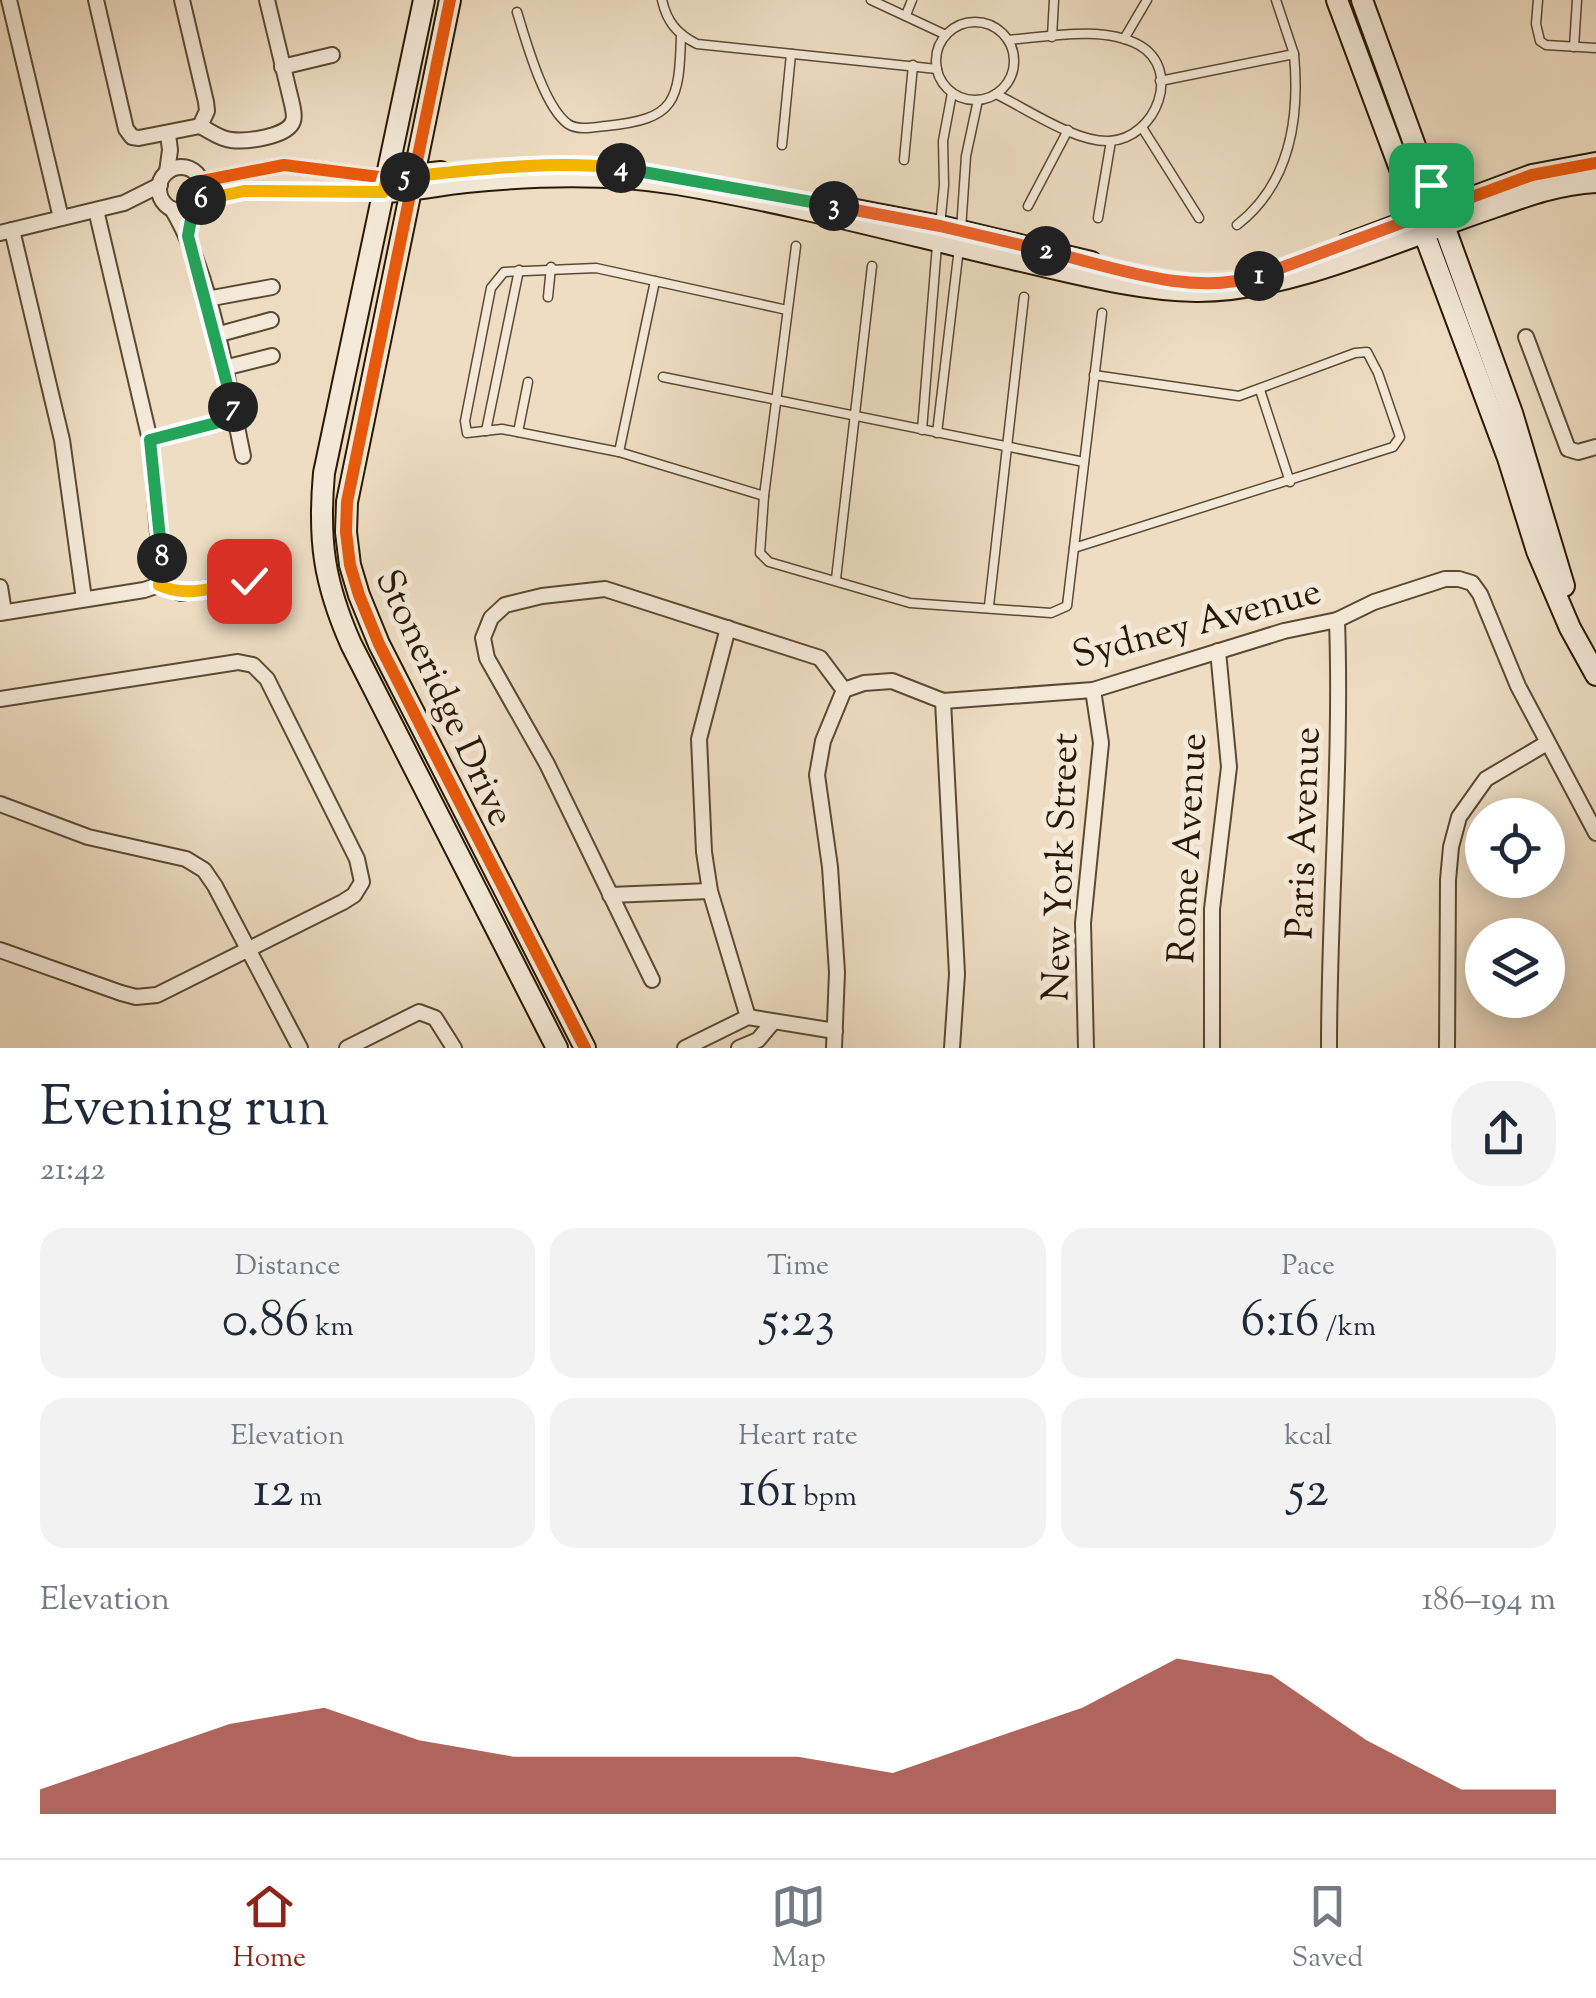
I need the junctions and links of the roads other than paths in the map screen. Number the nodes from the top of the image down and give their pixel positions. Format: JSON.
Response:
{"nodes":[{"id":1,"x":8,"y":0,"type":"edge"},
{"id":2,"x":96,"y":0,"type":"edge"},
{"id":3,"x":182,"y":0,"type":"edge"},
{"id":4,"x":267,"y":0,"type":"edge"},
{"id":5,"x":424,"y":0,"type":"edge"},
{"id":6,"x":450,"y":0,"type":"edge"},
{"id":7,"x":662,"y":0,"type":"edge"},
{"id":8,"x":872,"y":0,"type":"edge"},
{"id":9,"x":912,"y":0,"type":"edge"},
{"id":10,"x":1054,"y":0,"type":"edge"},
{"id":11,"x":1146,"y":0,"type":"edge"},
{"id":12,"x":1276,"y":0,"type":"edge"},
{"id":13,"x":1337,"y":0,"type":"edge"},
{"id":14,"x":1362,"y":0,"type":"edge"},
{"id":15,"x":1538,"y":0,"type":"edge"},
{"id":16,"x":1577,"y":0,"type":"edge"},
{"id":17,"x":518,"y":12,"type":"dead end"},
{"id":18,"x":906,"y":16,"type":"junction"},
{"id":19,"x":946,"y":35,"type":"junction"},
{"id":20,"x":680,"y":36,"type":"junction"},
{"id":21,"x":1052,"y":37,"type":"junction"},
{"id":22,"x":1124,"y":39,"type":"junction"},
{"id":23,"x":1008,"y":40,"type":"junction"},
{"id":24,"x":1574,"y":48,"type":"junction"},
{"id":25,"x":1596,"y":48,"type":"edge"},
{"id":26,"x":791,"y":54,"type":"junction"},
{"id":27,"x":1294,"y":54,"type":"junction"},
{"id":28,"x":332,"y":55,"type":"dead end"},
{"id":29,"x":282,"y":66,"type":"junction"},
{"id":30,"x":913,"y":66,"type":"junction"},
{"id":31,"x":937,"y":69,"type":"junction"},
{"id":32,"x":1160,"y":82,"type":"junction"},
{"id":33,"x":952,"y":92,"type":"junction"},
{"id":34,"x":996,"y":94,"type":"junction"},
{"id":35,"x":978,"y":100,"type":"junction"},
{"id":36,"x":200,"y":126,"type":"junction"},
{"id":37,"x":1143,"y":129,"type":"junction"},
{"id":38,"x":1068,"y":130,"type":"junction"},
{"id":39,"x":168,"y":134,"type":"junction"},
{"id":40,"x":1111,"y":141,"type":"junction"},
{"id":41,"x":782,"y":145,"type":"dead end"},
{"id":42,"x":170,"y":150,"type":"junction"},
{"id":43,"x":904,"y":160,"type":"dead end"},
{"id":44,"x":1596,"y":163,"type":"edge"},
{"id":45,"x":188,"y":168,"type":"junction"},
{"id":46,"x":163,"y":178,"type":"junction"},
{"id":47,"x":202,"y":180,"type":"junction"},
{"id":48,"x":1596,"y":182,"type":"edge"},
{"id":49,"x":412,"y":183,"type":"junction"},
{"id":50,"x":385,"y":185,"type":"junction"},
{"id":51,"x":124,"y":203,"type":"junction"},
{"id":52,"x":197,"y":203,"type":"junction"},
{"id":53,"x":1028,"y":206,"type":"dead end"},
{"id":54,"x":169,"y":207,"type":"junction"},
{"id":55,"x":96,"y":210,"type":"junction"},
{"id":56,"x":61,"y":218,"type":"junction"},
{"id":57,"x":1098,"y":218,"type":"dead end"},
{"id":58,"x":1199,"y":218,"type":"dead end"},
{"id":59,"x":1432,"y":220,"type":"junction"},
{"id":60,"x":1237,"y":225,"type":"dead end"},
{"id":61,"x":6,"y":231,"type":"edge"},
{"id":62,"x":939,"y":234,"type":"junction"},
{"id":63,"x":188,"y":236,"type":"junction"},
{"id":64,"x":961,"y":239,"type":"junction"},
{"id":65,"x":796,"y":246,"type":"dead end"},
{"id":66,"x":872,"y":266,"type":"dead end"},
{"id":67,"x":551,"y":268,"type":"junction"},
{"id":68,"x":519,"y":270,"type":"junction"},
{"id":69,"x":655,"y":282,"type":"junction"},
{"id":70,"x":272,"y":287,"type":"dead end"},
{"id":71,"x":1024,"y":296,"type":"dead end"},
{"id":72,"x":548,"y":297,"type":"dead end"},
{"id":73,"x":207,"y":298,"type":"junction"},
{"id":74,"x":787,"y":310,"type":"junction"},
{"id":75,"x":1102,"y":313,"type":"dead end"},
{"id":76,"x":271,"y":320,"type":"dead end"},
{"id":77,"x":216,"y":335,"type":"junction"},
{"id":78,"x":1526,"y":336,"type":"dead end"},
{"id":79,"x":272,"y":356,"type":"dead end"},
{"id":80,"x":224,"y":368,"type":"junction"},
{"id":81,"x":1094,"y":374,"type":"junction"},
{"id":82,"x":662,"y":378,"type":"dead end"},
{"id":83,"x":528,"y":382,"type":"dead end"},
{"id":84,"x":1260,"y":390,"type":"junction"},
{"id":85,"x":776,"y":402,"type":"junction"},
{"id":86,"x":854,"y":416,"type":"junction"},
{"id":87,"x":235,"y":418,"type":"junction"},
{"id":88,"x":922,"y":430,"type":"junction"},
{"id":89,"x":486,"y":431,"type":"junction"},
{"id":90,"x":518,"y":432,"type":"junction"},
{"id":91,"x":937,"y":432,"type":"junction"},
{"id":92,"x":150,"y":440,"type":"junction"},
{"id":93,"x":1008,"y":446,"type":"junction"},
{"id":94,"x":1596,"y":447,"type":"edge"},
{"id":95,"x":620,"y":452,"type":"junction"},
{"id":96,"x":244,"y":456,"type":"dead end"},
{"id":97,"x":1084,"y":462,"type":"junction"},
{"id":98,"x":1290,"y":482,"type":"junction"},
{"id":99,"x":764,"y":496,"type":"junction"},
{"id":100,"x":1074,"y":548,"type":"junction"},
{"id":101,"x":836,"y":580,"type":"junction"},
{"id":102,"x":249,"y":581,"type":"dead end"},
{"id":103,"x":159,"y":585,"type":"junction"},
{"id":104,"x":0,"y":587,"type":"edge"},
{"id":105,"x":84,"y":599,"type":"junction"},
{"id":106,"x":989,"y":606,"type":"junction"},
{"id":107,"x":2,"y":612,"type":"edge"},
{"id":108,"x":1337,"y":620,"type":"junction"},
{"id":109,"x":728,"y":628,"type":"junction"},
{"id":110,"x":1218,"y":651,"type":"junction"},
{"id":111,"x":1596,"y":676,"type":"edge"},
{"id":112,"x":844,"y":690,"type":"junction"},
{"id":113,"x":1093,"y":690,"type":"junction"},
{"id":114,"x":0,"y":699,"type":"edge"},
{"id":115,"x":943,"y":701,"type":"junction"},
{"id":116,"x":1547,"y":743,"type":"junction"},
{"id":117,"x":0,"y":804,"type":"edge"},
{"id":118,"x":1596,"y":834,"type":"edge"},
{"id":119,"x":710,"y":891,"type":"junction"},
{"id":120,"x":610,"y":896,"type":"junction"},
{"id":121,"x":248,"y":949,"type":"junction"},
{"id":122,"x":0,"y":950,"type":"edge"},
{"id":123,"x":652,"y":980,"type":"dead end"},
{"id":124,"x":748,"y":1017,"type":"junction"},
{"id":125,"x":773,"y":1022,"type":"junction"},
{"id":126,"x":835,"y":1031,"type":"junction"},
{"id":127,"x":300,"y":1048,"type":"edge"},
{"id":128,"x":347,"y":1048,"type":"edge"},
{"id":129,"x":454,"y":1048,"type":"edge"},
{"id":130,"x":557,"y":1048,"type":"edge"},
{"id":131,"x":584,"y":1048,"type":"edge"},
{"id":132,"x":685,"y":1048,"type":"edge"},
{"id":133,"x":740,"y":1048,"type":"edge"},
{"id":134,"x":834,"y":1048,"type":"edge"},
{"id":135,"x":952,"y":1048,"type":"edge"},
{"id":136,"x":1086,"y":1048,"type":"edge"},
{"id":137,"x":1212,"y":1048,"type":"edge"},
{"id":138,"x":1330,"y":1048,"type":"edge"},
{"id":139,"x":1447,"y":1048,"type":"edge"}],
"edges":[{"from":1,"to":56,"type":"street"},
{"from":2,"to":39,"type":"street"},
{"from":3,"to":36,"type":"street"},
{"from":4,"to":29,"type":"street"},
{"from":5,"to":50,"type":"street","name":"Stoneridge Drive"},
{"from":6,"to":49,"type":"street","name":"Stoneridge Drive"},
{"from":7,"to":20,"type":"lane"},
{"from":8,"to":18,"type":"lane"},
{"from":9,"to":18,"type":"lane"},
{"from":10,"to":21,"type":"lane"},
{"from":11,"to":22,"type":"lane"},
{"from":12,"to":27,"type":"lane"},
{"from":13,"to":59,"type":"street"},
{"from":14,"to":59,"type":"street"},
{"from":15,"to":24,"type":"lane"},
{"from":16,"to":24,"type":"lane"},
{"from":17,"to":20,"type":"lane"},
{"from":18,"to":19,"type":"lane"},
{"from":19,"to":23,"type":"lane"},
{"from":19,"to":31,"type":"lane"},
{"from":20,"to":26,"type":"lane"},
{"from":21,"to":22,"type":"lane"},
{"from":21,"to":23,"type":"lane"},
{"from":22,"to":32,"type":"lane"},
{"from":23,"to":34,"type":"lane"},
{"from":24,"to":25,"type":"lane"},
{"from":26,"to":30,"type":"lane"},
{"from":26,"to":41,"type":"lane"},
{"from":27,"to":32,"type":"lane"},
{"from":27,"to":60,"type":"lane"},
{"from":28,"to":29,"type":"street"},
{"from":29,"to":36,"type":"street"},
{"from":30,"to":31,"type":"lane"},
{"from":30,"to":43,"type":"lane"},
{"from":31,"to":33,"type":"lane"},
{"from":32,"to":37,"type":"lane"},
{"from":33,"to":35,"type":"lane"},
{"from":33,"to":62,"type":"lane"},
{"from":34,"to":35,"type":"lane"},
{"from":34,"to":38,"type":"lane"},
{"from":35,"to":64,"type":"lane"},
{"from":36,"to":39,"type":"street"},
{"from":37,"to":40,"type":"lane"},
{"from":37,"to":58,"type":"lane"},
{"from":38,"to":40,"type":"lane"},
{"from":38,"to":53,"type":"lane"},
{"from":39,"to":42,"type":"street"},
{"from":40,"to":57,"type":"lane"},
{"from":42,"to":45,"type":"street"},
{"from":42,"to":46,"type":"street"},
{"from":44,"to":59,"type":"street"},
{"from":45,"to":46,"type":"street"},
{"from":45,"to":47,"type":"street"},
{"from":46,"to":51,"type":"street"},
{"from":46,"to":54,"type":"street"},
{"from":47,"to":50,"type":"street"},
{"from":47,"to":52,"type":"street"},
{"from":48,"to":59,"type":"street"},
{"from":49,"to":50,"type":"street"},
{"from":49,"to":62,"type":"street"},
{"from":49,"to":131,"type":"street","name":"Stoneridge Drive"},
{"from":50,"to":52,"type":"street"},
{"from":50,"to":130,"type":"street","name":"Stoneridge Drive"},
{"from":51,"to":54,"type":"street"},
{"from":51,"to":55,"type":"street"},
{"from":52,"to":54,"type":"street"},
{"from":52,"to":63,"type":"street"},
{"from":54,"to":63,"type":"street"},
{"from":55,"to":56,"type":"street"},
{"from":55,"to":92,"type":"street"},
{"from":56,"to":61,"type":"street"},
{"from":59,"to":64,"type":"street"},
{"from":59,"to":111,"type":"street"},
{"from":61,"to":105,"type":"street"},
{"from":62,"to":64,"type":"street"},
{"from":62,"to":88,"type":"lane"},
{"from":63,"to":73,"type":"street"},
{"from":64,"to":91,"type":"lane"},
{"from":65,"to":74,"type":"lane"},
{"from":66,"to":86,"type":"lane"},
{"from":67,"to":68,"type":"lane"},
{"from":67,"to":69,"type":"lane"},
{"from":67,"to":72,"type":"lane"},
{"from":68,"to":89,"type":"lane"},
{"from":68,"to":89,"type":"lane"},
{"from":69,"to":74,"type":"lane"},
{"from":69,"to":95,"type":"lane"},
{"from":70,"to":73,"type":"street"},
{"from":71,"to":93,"type":"lane"},
{"from":73,"to":77,"type":"street"},
{"from":74,"to":85,"type":"lane"},
{"from":75,"to":81,"type":"lane"},
{"from":76,"to":77,"type":"street"},
{"from":77,"to":80,"type":"street"},
{"from":78,"to":94,"type":"street"},
{"from":79,"to":80,"type":"street"},
{"from":80,"to":87,"type":"street"},
{"from":81,"to":84,"type":"lane"},
{"from":81,"to":97,"type":"lane"},
{"from":82,"to":85,"type":"lane"},
{"from":83,"to":90,"type":"lane"},
{"from":84,"to":98,"type":"lane"},
{"from":84,"to":98,"type":"lane"},
{"from":85,"to":86,"type":"lane"},
{"from":85,"to":99,"type":"lane"},
{"from":86,"to":88,"type":"lane"},
{"from":86,"to":101,"type":"lane"},
{"from":87,"to":92,"type":"street"},
{"from":87,"to":96,"type":"street"},
{"from":88,"to":91,"type":"lane"},
{"from":89,"to":90,"type":"lane"},
{"from":90,"to":95,"type":"lane"},
{"from":91,"to":93,"type":"lane"},
{"from":92,"to":103,"type":"street"},
{"from":93,"to":97,"type":"lane"},
{"from":93,"to":106,"type":"lane"},
{"from":95,"to":99,"type":"lane"},
{"from":97,"to":100,"type":"lane"},
{"from":98,"to":100,"type":"lane"},
{"from":99,"to":101,"type":"lane"},
{"from":100,"to":106,"type":"lane"},
{"from":101,"to":106,"type":"lane"},
{"from":102,"to":103,"type":"street"},
{"from":103,"to":105,"type":"street"},
{"from":104,"to":107,"type":"street"},
{"from":105,"to":107,"type":"street"},
{"from":108,"to":110,"type":"street","name":"Sydney Avenue"},
{"from":108,"to":116,"type":"street","name":"Sydney Avenue"},
{"from":108,"to":138,"type":"street","name":"Paris Avenue"},
{"from":109,"to":112,"type":"street"},
{"from":109,"to":119,"type":"street"},
{"from":109,"to":120,"type":"street"},
{"from":110,"to":113,"type":"street","name":"Sydney Avenue"},
{"from":110,"to":137,"type":"street","name":"Rome Avenue"},
{"from":112,"to":115,"type":"street","name":"Sydney Avenue"},
{"from":112,"to":126,"type":"street"},
{"from":113,"to":115,"type":"street","name":"Sydney Avenue"},
{"from":113,"to":136,"type":"street","name":"New York Street"},
{"from":114,"to":121,"type":"street"},
{"from":115,"to":135,"type":"street"},
{"from":116,"to":118,"type":"street"},
{"from":116,"to":139,"type":"street"},
{"from":117,"to":121,"type":"street"},
{"from":119,"to":120,"type":"street"},
{"from":119,"to":124,"type":"street"},
{"from":120,"to":123,"type":"street"},
{"from":121,"to":122,"type":"street"},
{"from":121,"to":127,"type":"street"},
{"from":124,"to":125,"type":"street"},
{"from":124,"to":132,"type":"street"},
{"from":125,"to":126,"type":"street"},
{"from":125,"to":133,"type":"street"},
{"from":126,"to":134,"type":"street"},
{"from":128,"to":129,"type":"street"}]}
